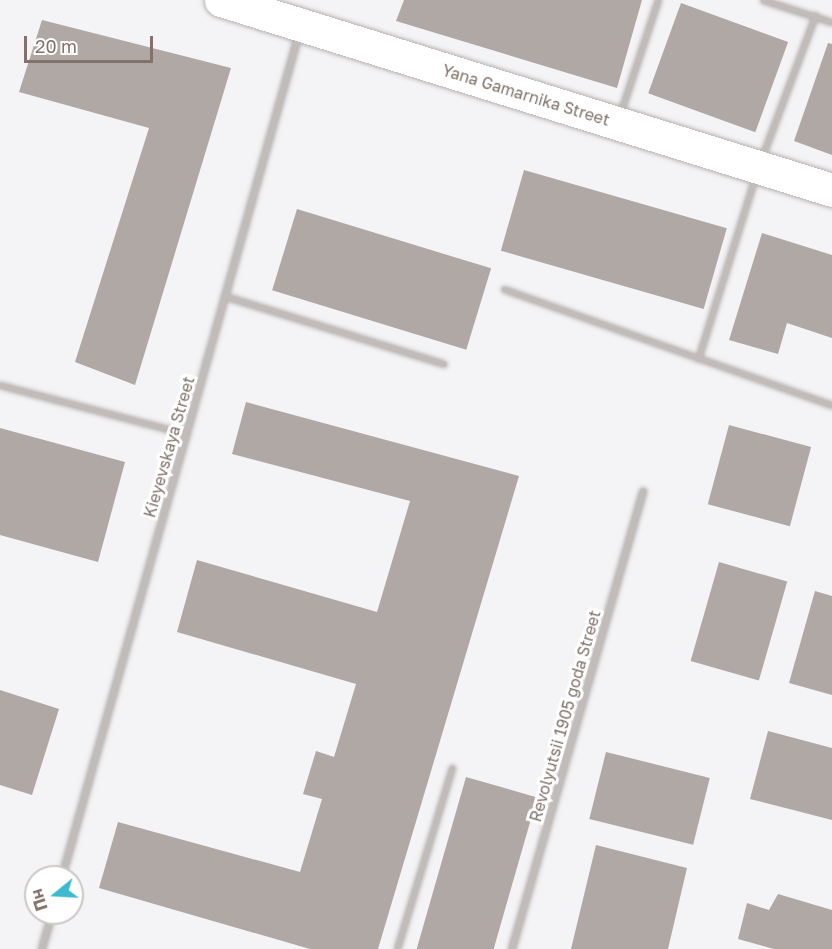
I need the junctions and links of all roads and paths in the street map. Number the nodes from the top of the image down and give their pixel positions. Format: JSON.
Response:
{"nodes":[{"id":1,"x":221,"y":0,"type":"edge"},
{"id":2,"x":658,"y":0,"type":"edge"},
{"id":3,"x":763,"y":0,"type":"edge"},
{"id":4,"x":815,"y":16,"type":"junction"},
{"id":5,"x":832,"y":22,"type":"edge"},
{"id":6,"x":302,"y":25,"type":"junction"},
{"id":7,"x":616,"y":123,"type":"junction"},
{"id":8,"x":758,"y":167,"type":"junction"},
{"id":9,"x":832,"y":190,"type":"edge"},
{"id":10,"x":504,"y":289,"type":"dead end"},
{"id":11,"x":225,"y":296,"type":"junction"},
{"id":12,"x":699,"y":358,"type":"junction"},
{"id":13,"x":444,"y":364,"type":"dead end"},
{"id":14,"x":0,"y":384,"type":"edge"},
{"id":15,"x":832,"y":405,"type":"edge"},
{"id":16,"x":187,"y":434,"type":"junction"},
{"id":17,"x":643,"y":491,"type":"dead end"},
{"id":18,"x":452,"y":768,"type":"dead end"},
{"id":19,"x":65,"y":865,"type":"edge"},
{"id":20,"x":49,"y":925,"type":"edge"},
{"id":21,"x":42,"y":949,"type":"edge"},
{"id":22,"x":398,"y":949,"type":"edge"},
{"id":23,"x":512,"y":949,"type":"edge"}],
"edges":[{"from":1,"to":6,"type":"street","name":"Yana Gamarnika Street"},
{"from":2,"to":7,"type":"lane"},
{"from":3,"to":4,"type":"lane"},
{"from":4,"to":5,"type":"lane"},
{"from":4,"to":8,"type":"lane"},
{"from":6,"to":7,"type":"street","name":"Yana Gamarnika Street"},
{"from":6,"to":11,"type":"street","name":"Kieyevskaya Street"},
{"from":7,"to":8,"type":"street","name":"Yana Gamarnika Street"},
{"from":8,"to":9,"type":"street","name":"Yana Gamarnika Street"},
{"from":8,"to":12,"type":"lane"},
{"from":10,"to":12,"type":"lane"},
{"from":11,"to":13,"type":"lane"},
{"from":11,"to":16,"type":"street","name":"Kieyevskaya Street"},
{"from":12,"to":15,"type":"lane"},
{"from":14,"to":16,"type":"lane"},
{"from":16,"to":19,"type":"street","name":"Kieyevskaya Street"},
{"from":17,"to":23,"type":"street","name":"Revolyutsii 1905 goda Street"},
{"from":18,"to":22,"type":"lane"},
{"from":20,"to":21,"type":"street"}]}
